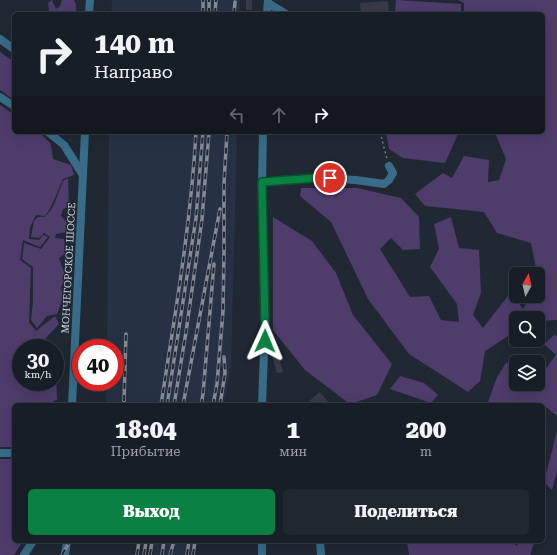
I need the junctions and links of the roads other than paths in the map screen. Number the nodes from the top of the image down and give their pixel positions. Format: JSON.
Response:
{"nodes":[{"id":1,"x":90,"y":0,"type":"edge"},
{"id":2,"x":268,"y":2,"type":"edge"},
{"id":3,"x":89,"y":12,"type":"edge"},
{"id":4,"x":267,"y":12,"type":"edge"},
{"id":5,"x":283,"y":12,"type":"edge"},
{"id":6,"x":0,"y":39,"type":"edge"},
{"id":7,"x":12,"y":48,"type":"edge"},
{"id":8,"x":0,"y":96,"type":"edge"},
{"id":9,"x":12,"y":105,"type":"edge"},
{"id":10,"x":50,"y":134,"type":"edge"},
{"id":11,"x":85,"y":134,"type":"edge"},
{"id":12,"x":263,"y":134,"type":"edge"},
{"id":13,"x":389,"y":166,"type":"road end"},
{"id":14,"x":83,"y":175,"type":"junction"},
{"id":15,"x":262,"y":182,"type":"junction"},
{"id":16,"x":72,"y":403,"type":"edge"},
{"id":17,"x":262,"y":403,"type":"edge"},
{"id":18,"x":0,"y":453,"type":"edge"},
{"id":19,"x":12,"y":453,"type":"edge"},
{"id":20,"x":32,"y":543,"type":"edge"},
{"id":21,"x":67,"y":543,"type":"edge"},
{"id":22,"x":262,"y":543,"type":"edge"},
{"id":23,"x":320,"y":543,"type":"edge"},
{"id":24,"x":24,"y":555,"type":"edge"},
{"id":25,"x":65,"y":555,"type":"edge"},
{"id":26,"x":262,"y":555,"type":"edge"},
{"id":27,"x":321,"y":555,"type":"edge"}],
"edges":[{"from":1,"to":3,"type":"street"},
{"from":2,"to":4,"type":"street"},
{"from":2,"to":5,"type":"street"},
{"from":6,"to":7,"type":"street"},
{"from":8,"to":9,"type":"street"},
{"from":10,"to":14,"type":"street"},
{"from":11,"to":14,"type":"street","name":"МОНЧЕГОРСКОЕ ШОССЕ"},
{"from":12,"to":15,"type":"street"},
{"from":13,"to":15,"type":"street"},
{"from":14,"to":16,"type":"street","name":"МОНЧЕГОРСКОЕ ШОССЕ"},
{"from":15,"to":17,"type":"street"},
{"from":18,"to":19,"type":"street"},
{"from":20,"to":24,"type":"street"},
{"from":21,"to":25,"type":"street"},
{"from":22,"to":26,"type":"street"},
{"from":23,"to":27,"type":"street"}]}
